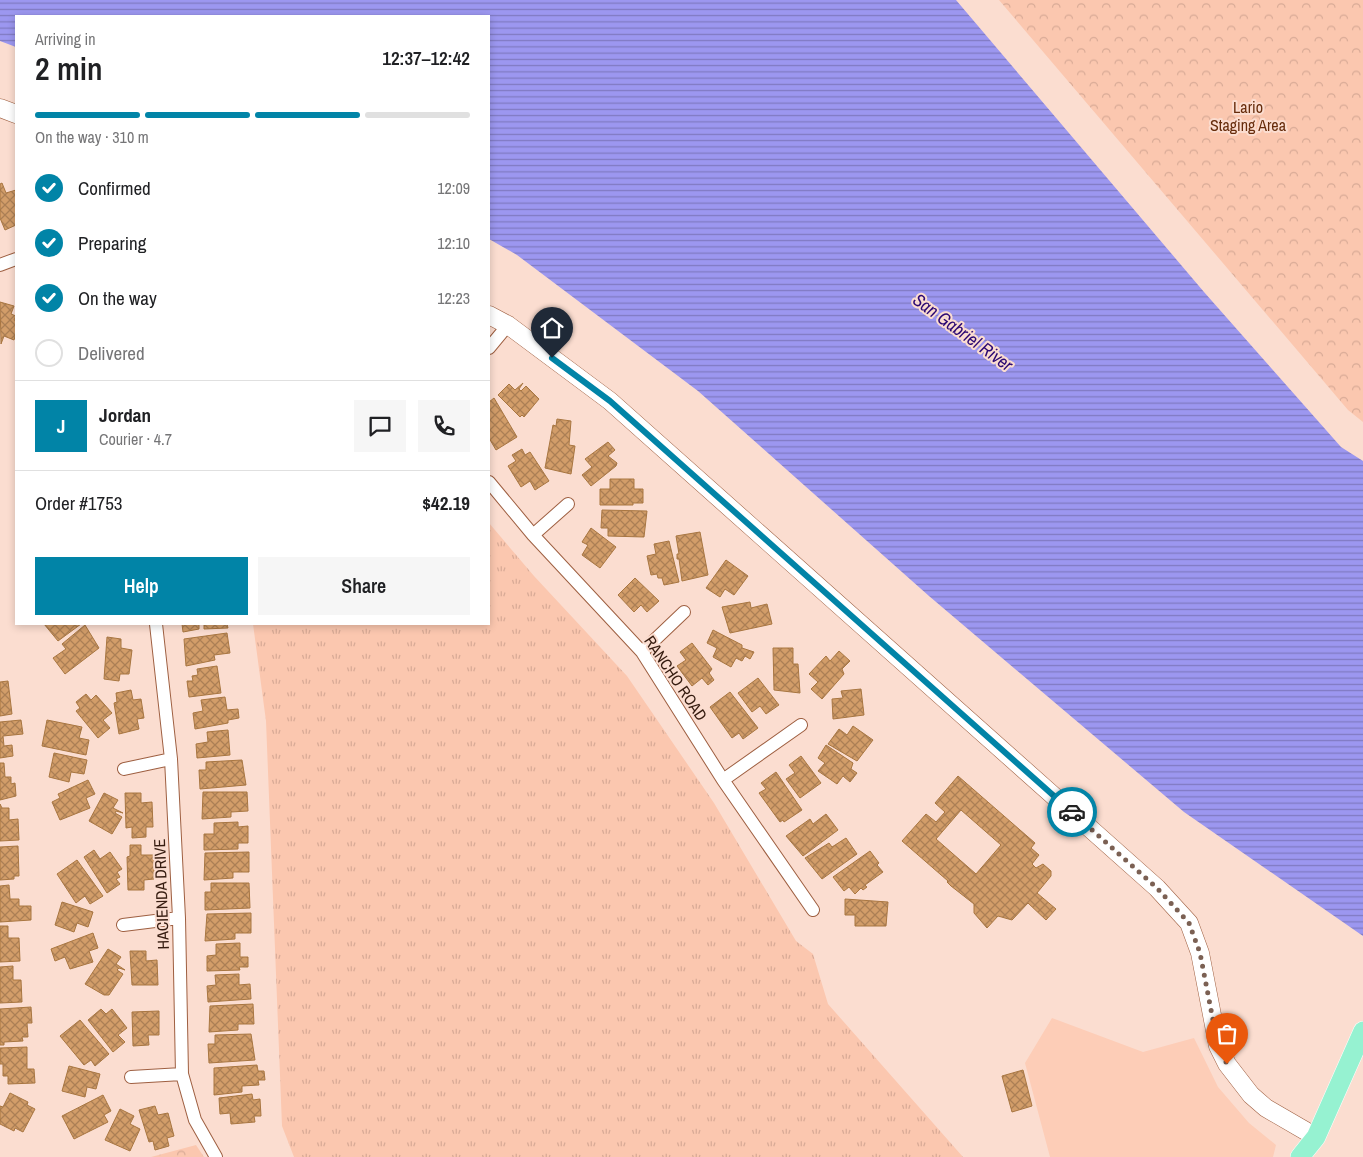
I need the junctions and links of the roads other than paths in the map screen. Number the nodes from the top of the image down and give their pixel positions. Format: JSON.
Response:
{"nodes":[{"id":1,"x":0,"y":108,"type":"edge"},
{"id":2,"x":15,"y":114,"type":"edge"},
{"id":3,"x":15,"y":259,"type":"edge"},
{"id":4,"x":0,"y":265,"type":"edge"},
{"id":5,"x":490,"y":316,"type":"edge"},
{"id":6,"x":508,"y":325,"type":"junction"},
{"id":7,"x":490,"y":347,"type":"edge"},
{"id":8,"x":490,"y":483,"type":"edge"},
{"id":9,"x":568,"y":504,"type":"dead end"},
{"id":10,"x":533,"y":535,"type":"junction"},
{"id":11,"x":684,"y":612,"type":"dead end"},
{"id":12,"x":156,"y":625,"type":"edge"},
{"id":13,"x":642,"y":652,"type":"junction"},
{"id":14,"x":802,"y":725,"type":"dead end"},
{"id":15,"x":171,"y":759,"type":"junction"},
{"id":16,"x":124,"y":769,"type":"dead end"},
{"id":17,"x":723,"y":780,"type":"junction"},
{"id":18,"x":813,"y":910,"type":"dead end"},
{"id":19,"x":179,"y":918,"type":"junction"},
{"id":20,"x":123,"y":925,"type":"dead end"},
{"id":21,"x":1363,"y":1031,"type":"edge"},
{"id":22,"x":182,"y":1074,"type":"junction"},
{"id":23,"x":131,"y":1077,"type":"dead end"},
{"id":24,"x":1316,"y":1137,"type":"junction"},
{"id":25,"x":216,"y":1157,"type":"edge"},
{"id":26,"x":1300,"y":1157,"type":"edge"},
{"id":27,"x":1314,"y":1157,"type":"edge"}],
"edges":[{"from":1,"to":2,"type":"street"},
{"from":3,"to":4,"type":"street"},
{"from":5,"to":6,"type":"street"},
{"from":6,"to":7,"type":"street"},
{"from":6,"to":24,"type":"street"},
{"from":8,"to":10,"type":"street","name":"RANCHO ROAD"},
{"from":9,"to":10,"type":"street"},
{"from":10,"to":13,"type":"street","name":"RANCHO ROAD"},
{"from":11,"to":13,"type":"street"},
{"from":12,"to":15,"type":"street","name":"HACIENDA DRIVE"},
{"from":13,"to":17,"type":"street","name":"RANCHO ROAD"},
{"from":14,"to":17,"type":"street"},
{"from":15,"to":16,"type":"street"},
{"from":15,"to":19,"type":"street","name":"HACIENDA DRIVE"},
{"from":17,"to":18,"type":"street","name":"RANCHO ROAD"},
{"from":19,"to":20,"type":"street"},
{"from":19,"to":22,"type":"street","name":"HACIENDA DRIVE"},
{"from":21,"to":24,"type":"main road"},
{"from":22,"to":23,"type":"street"},
{"from":22,"to":25,"type":"street","name":"HACIENDA DRIVE"},
{"from":24,"to":26,"type":"main road"},
{"from":24,"to":27,"type":"main road"}]}
